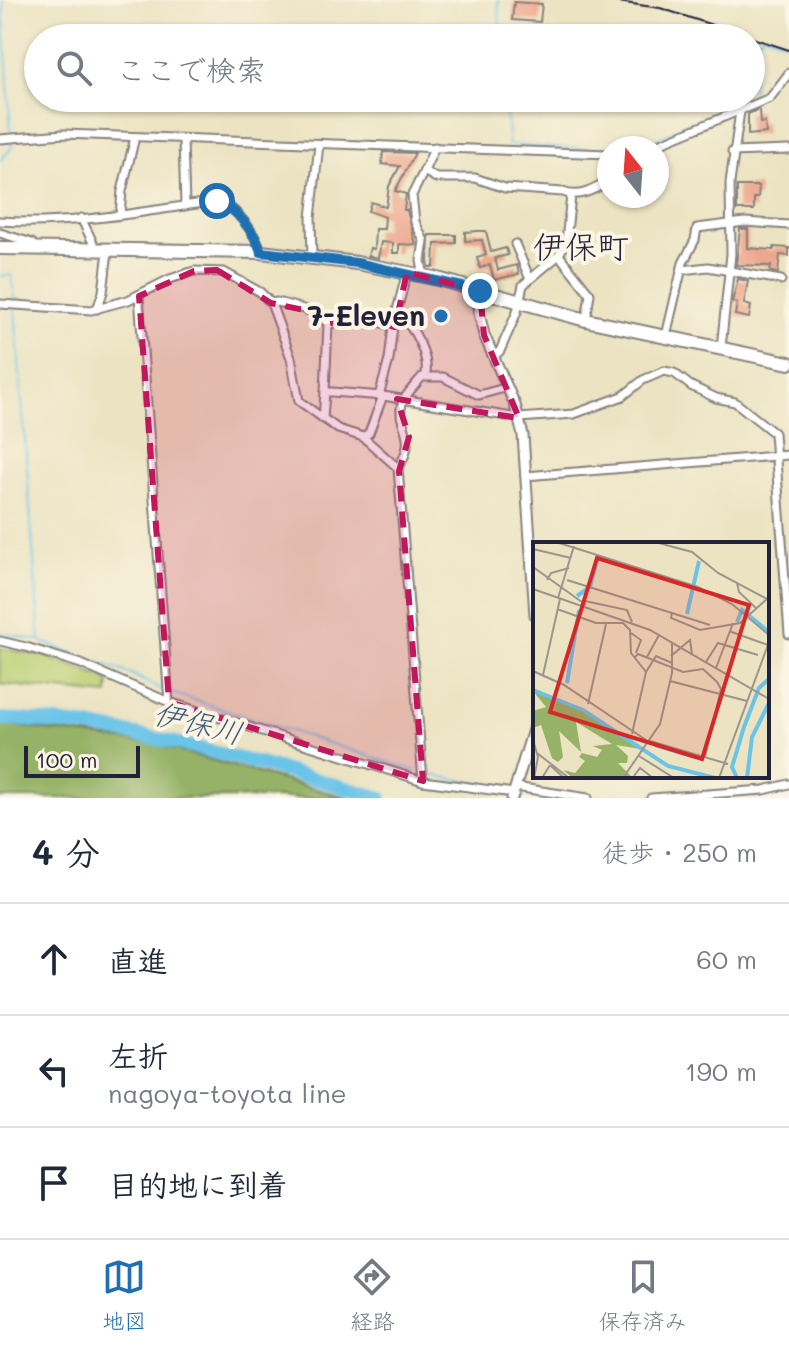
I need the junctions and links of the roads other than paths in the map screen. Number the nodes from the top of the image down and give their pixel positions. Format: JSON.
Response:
{"nodes":[{"id":1,"x":789,"y":73,"type":"edge"},
{"id":2,"x":765,"y":100,"type":"edge"},
{"id":3,"x":737,"y":112,"type":"edge"},
{"id":4,"x":740,"y":112,"type":"edge"},
{"id":5,"x":135,"y":137,"type":"junction"},
{"id":6,"x":0,"y":139,"type":"edge"},
{"id":7,"x":669,"y":139,"type":"edge"},
{"id":8,"x":183,"y":140,"type":"junction"},
{"id":9,"x":319,"y":144,"type":"junction"},
{"id":10,"x":435,"y":147,"type":"junction"},
{"id":11,"x":789,"y":150,"type":"edge"},
{"id":12,"x":732,"y":152,"type":"junction"},
{"id":13,"x":597,"y":154,"type":"edge"},
{"id":14,"x":424,"y":171,"type":"junction"},
{"id":15,"x":597,"y":188,"type":"edge"},
{"id":16,"x":571,"y":196,"type":"junction"},
{"id":17,"x":185,"y":206,"type":"junction"},
{"id":18,"x":120,"y":215,"type":"junction"},
{"id":19,"x":81,"y":218,"type":"junction"},
{"id":20,"x":0,"y":221,"type":"edge"},
{"id":21,"x":729,"y":223,"type":"junction"},
{"id":22,"x":789,"y":225,"type":"edge"},
{"id":23,"x":0,"y":233,"type":"edge"},
{"id":24,"x":515,"y":244,"type":"dead end"},
{"id":25,"x":0,"y":248,"type":"edge"},
{"id":26,"x":36,"y":249,"type":"junction"},
{"id":27,"x":102,"y":250,"type":"junction"},
{"id":28,"x":217,"y":252,"type":"junction"},
{"id":29,"x":261,"y":252,"type":"junction"},
{"id":30,"x":559,"y":255,"type":"junction"},
{"id":31,"x":312,"y":258,"type":"junction"},
{"id":32,"x":217,"y":270,"type":"junction"},
{"id":33,"x":682,"y":270,"type":"junction"},
{"id":34,"x":407,"y":272,"type":"junction"},
{"id":35,"x":729,"y":272,"type":"junction"},
{"id":36,"x":424,"y":276,"type":"junction"},
{"id":37,"x":530,"y":279,"type":"junction"},
{"id":38,"x":781,"y":280,"type":"dead end"},
{"id":39,"x":480,"y":291,"type":"junction"},
{"id":40,"x":139,"y":296,"type":"junction"},
{"id":41,"x":520,"y":302,"type":"junction"},
{"id":42,"x":271,"y":303,"type":"junction"},
{"id":43,"x":0,"y":304,"type":"edge"},
{"id":44,"x":97,"y":309,"type":"junction"},
{"id":45,"x":398,"y":315,"type":"junction"},
{"id":46,"x":586,"y":320,"type":"junction"},
{"id":47,"x":328,"y":324,"type":"junction"},
{"id":48,"x":393,"y":326,"type":"junction"},
{"id":49,"x":666,"y":336,"type":"junction"},
{"id":50,"x":721,"y":348,"type":"junction"},
{"id":51,"x":494,"y":356,"type":"junction"},
{"id":52,"x":789,"y":363,"type":"edge"},
{"id":53,"x":426,"y":375,"type":"junction"},
{"id":54,"x":508,"y":387,"type":"junction"},
{"id":55,"x":325,"y":392,"type":"junction"},
{"id":56,"x":381,"y":396,"type":"junction"},
{"id":57,"x":402,"y":400,"type":"junction"},
{"id":58,"x":519,"y":418,"type":"junction"},
{"id":59,"x":323,"y":419,"type":"junction"},
{"id":60,"x":363,"y":437,"type":"junction"},
{"id":61,"x":775,"y":455,"type":"junction"},
{"id":62,"x":789,"y":455,"type":"edge"},
{"id":63,"x":398,"y":468,"type":"junction"},
{"id":64,"x":525,"y":476,"type":"junction"},
{"id":65,"x":533,"y":587,"type":"edge"},
{"id":66,"x":789,"y":634,"type":"edge"},
{"id":67,"x":0,"y":641,"type":"edge"},
{"id":68,"x":169,"y":700,"type":"junction"},
{"id":69,"x":533,"y":729,"type":"edge"},
{"id":70,"x":423,"y":781,"type":"junction"},
{"id":71,"x":789,"y":784,"type":"edge"},
{"id":72,"x":513,"y":793,"type":"edge"},
{"id":73,"x":588,"y":798,"type":"edge"},
{"id":74,"x":651,"y":798,"type":"edge"}],
"edges":[{"from":1,"to":2,"type":"street"},
{"from":3,"to":7,"type":"street"},
{"from":4,"to":12,"type":"street"},
{"from":5,"to":6,"type":"street"},
{"from":5,"to":8,"type":"street"},
{"from":5,"to":18,"type":"street"},
{"from":8,"to":9,"type":"street"},
{"from":8,"to":17,"type":"street"},
{"from":9,"to":10,"type":"street"},
{"from":9,"to":31,"type":"street"},
{"from":10,"to":13,"type":"street"},
{"from":10,"to":14,"type":"street"},
{"from":11,"to":12,"type":"street"},
{"from":12,"to":21,"type":"street"},
{"from":14,"to":16,"type":"street"},
{"from":14,"to":36,"type":"street"},
{"from":15,"to":16,"type":"street"},
{"from":16,"to":30,"type":"street"},
{"from":17,"to":18,"type":"street"},
{"from":17,"to":29,"type":"street"},
{"from":18,"to":19,"type":"street"},
{"from":19,"to":20,"type":"street"},
{"from":19,"to":27,"type":"street"},
{"from":21,"to":22,"type":"street"},
{"from":21,"to":33,"type":"street"},
{"from":21,"to":35,"type":"street"},
{"from":23,"to":26,"type":"street"},
{"from":24,"to":37,"type":"street"},
{"from":25,"to":26,"type":"main road"},
{"from":26,"to":27,"type":"main road"},
{"from":27,"to":28,"type":"main road"},
{"from":27,"to":44,"type":"street"},
{"from":28,"to":29,"type":"main road"},
{"from":28,"to":32,"type":"street"},
{"from":29,"to":31,"type":"main road"},
{"from":30,"to":37,"type":"street"},
{"from":30,"to":46,"type":"street"},
{"from":31,"to":34,"type":"main road"},
{"from":32,"to":40,"type":"street"},
{"from":32,"to":42,"type":"street"},
{"from":33,"to":35,"type":"street"},
{"from":33,"to":49,"type":"street"},
{"from":34,"to":36,"type":"main road"},
{"from":34,"to":45,"type":"street"},
{"from":35,"to":38,"type":"street"},
{"from":35,"to":50,"type":"street"},
{"from":36,"to":39,"type":"main road"},
{"from":37,"to":41,"type":"street"},
{"from":39,"to":41,"type":"main road"},
{"from":39,"to":51,"type":"street"},
{"from":40,"to":44,"type":"street"},
{"from":40,"to":68,"type":"street"},
{"from":41,"to":46,"type":"main road"},
{"from":41,"to":51,"type":"street"},
{"from":42,"to":47,"type":"street"},
{"from":42,"to":59,"type":"street"},
{"from":43,"to":44,"type":"street"},
{"from":45,"to":48,"type":"street"},
{"from":45,"to":53,"type":"street"},
{"from":46,"to":49,"type":"main road"},
{"from":47,"to":48,"type":"street"},
{"from":47,"to":55,"type":"street"},
{"from":48,"to":56,"type":"street"},
{"from":49,"to":50,"type":"main road"},
{"from":50,"to":52,"type":"main road"},
{"from":51,"to":54,"type":"street"},
{"from":53,"to":54,"type":"street"},
{"from":53,"to":57,"type":"street"},
{"from":54,"to":58,"type":"street"},
{"from":55,"to":56,"type":"street"},
{"from":55,"to":59,"type":"street"},
{"from":56,"to":57,"type":"street"},
{"from":56,"to":60,"type":"street"},
{"from":57,"to":58,"type":"street"},
{"from":57,"to":63,"type":"street"},
{"from":58,"to":61,"type":"street"},
{"from":58,"to":64,"type":"street"},
{"from":59,"to":60,"type":"street"},
{"from":60,"to":63,"type":"street"},
{"from":61,"to":62,"type":"street"},
{"from":61,"to":64,"type":"street"},
{"from":61,"to":66,"type":"street"},
{"from":63,"to":70,"type":"street"},
{"from":64,"to":65,"type":"street"},
{"from":67,"to":68,"type":"street"},
{"from":68,"to":70,"type":"street"},
{"from":69,"to":72,"type":"street"},
{"from":70,"to":72,"type":"street"},
{"from":71,"to":74,"type":"street"},
{"from":72,"to":73,"type":"street"}]}
